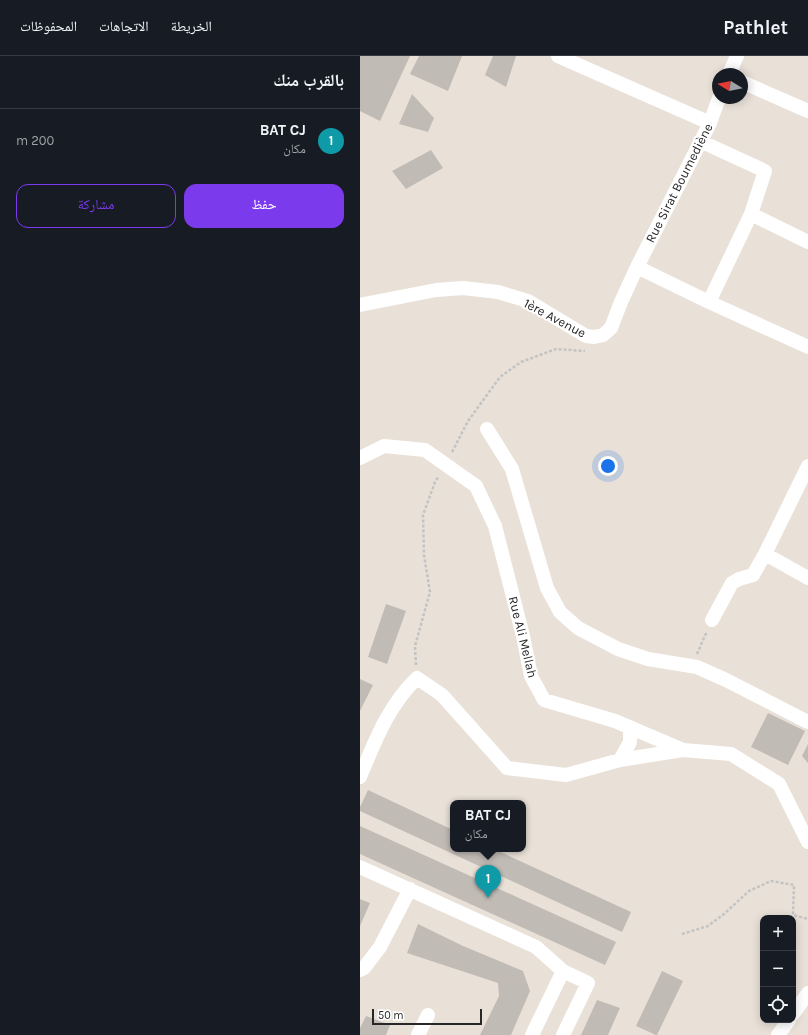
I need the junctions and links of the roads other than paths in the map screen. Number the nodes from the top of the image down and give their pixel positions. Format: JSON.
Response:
{"nodes":[{"id":1,"x":558,"y":56,"type":"edge"},
{"id":2,"x":737,"y":56,"type":"edge"},
{"id":3,"x":732,"y":68,"type":"edge"},
{"id":4,"x":748,"y":85,"type":"edge"},
{"id":5,"x":717,"y":104,"type":"edge"},
{"id":6,"x":808,"y":111,"type":"edge"},
{"id":7,"x":710,"y":123,"type":"junction"},
{"id":8,"x":700,"y":141,"type":"junction"},
{"id":9,"x":751,"y":214,"type":"junction"},
{"id":10,"x":808,"y":242,"type":"edge"},
{"id":11,"x":637,"y":267,"type":"junction"},
{"id":12,"x":709,"y":302,"type":"junction"},
{"id":13,"x":360,"y":305,"type":"edge"},
{"id":14,"x":808,"y":347,"type":"edge"},
{"id":15,"x":487,"y":429,"type":"dead end"},
{"id":16,"x":360,"y":458,"type":"edge"},
{"id":17,"x":808,"y":466,"type":"edge"},
{"id":18,"x":765,"y":554,"type":"junction"},
{"id":19,"x":808,"y":578,"type":"edge"},
{"id":20,"x":712,"y":620,"type":"road end"},
{"id":21,"x":615,"y":721,"type":"junction"},
{"id":22,"x":808,"y":722,"type":"edge"},
{"id":23,"x":683,"y":750,"type":"junction"},
{"id":24,"x":620,"y":760,"type":"junction"},
{"id":25,"x":360,"y":777,"type":"edge"},
{"id":26,"x":808,"y":842,"type":"edge"},
{"id":27,"x":360,"y":867,"type":"edge"},
{"id":28,"x":410,"y":889,"type":"junction"},
{"id":29,"x":360,"y":970,"type":"edge"},
{"id":30,"x":563,"y":971,"type":"junction"},
{"id":31,"x":808,"y":993,"type":"edge"},
{"id":32,"x":796,"y":1010,"type":"edge"},
{"id":33,"x":428,"y":1015,"type":"dead end"},
{"id":34,"x":787,"y":1023,"type":"edge"},
{"id":35,"x":418,"y":1035,"type":"edge"},
{"id":36,"x":532,"y":1035,"type":"edge"},
{"id":37,"x":563,"y":1035,"type":"edge"},
{"id":38,"x":778,"y":1035,"type":"edge"}],
"edges":[{"from":1,"to":7,"type":"street"},
{"from":2,"to":3,"type":"street"},
{"from":4,"to":6,"type":"street"},
{"from":5,"to":7,"type":"street","name":"Rue Sirat Boumediène"},
{"from":7,"to":8,"type":"street","name":"Rue Sirat Boumediène"},
{"from":8,"to":9,"type":"street"},
{"from":8,"to":11,"type":"street","name":"Rue Sirat Boumediène"},
{"from":9,"to":10,"type":"street"},
{"from":9,"to":12,"type":"street"},
{"from":11,"to":12,"type":"street"},
{"from":11,"to":13,"type":"street","name":"1ère Avenue"},
{"from":12,"to":14,"type":"street"},
{"from":15,"to":22,"type":"street"},
{"from":16,"to":21,"type":"street","name":"Rue Ali Mellah"},
{"from":17,"to":18,"type":"street"},
{"from":18,"to":19,"type":"street"},
{"from":18,"to":20,"type":"street"},
{"from":21,"to":23,"type":"street","name":"Rue Ali Mellah"},
{"from":21,"to":24,"type":"street"},
{"from":23,"to":24,"type":"street"},
{"from":23,"to":26,"type":"street","name":"Rue Ali Mellah"},
{"from":24,"to":25,"type":"street"},
{"from":27,"to":28,"type":"street"},
{"from":28,"to":29,"type":"street"},
{"from":28,"to":30,"type":"street"},
{"from":30,"to":36,"type":"street"},
{"from":30,"to":37,"type":"street"},
{"from":31,"to":32,"type":"street"},
{"from":33,"to":35,"type":"street"},
{"from":34,"to":38,"type":"street"}]}
